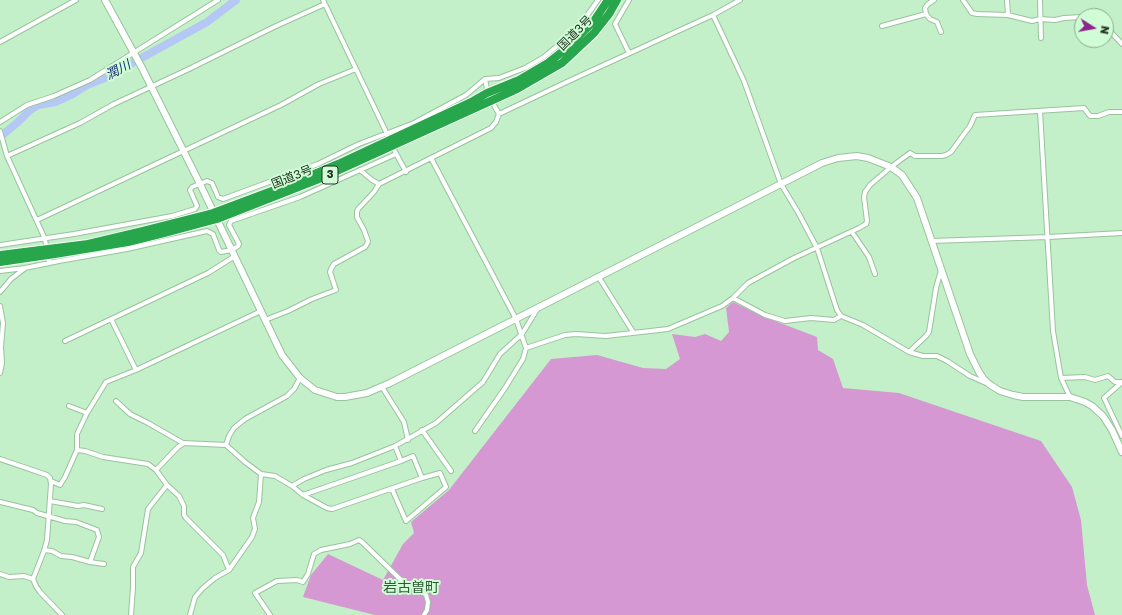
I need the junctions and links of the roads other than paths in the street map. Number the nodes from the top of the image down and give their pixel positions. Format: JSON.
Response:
{"nodes":[{"id":1,"x":76,"y":0,"type":"edge"},
{"id":2,"x":105,"y":0,"type":"edge"},
{"id":3,"x":218,"y":0,"type":"edge"},
{"id":4,"x":598,"y":0,"type":"edge"},
{"id":5,"x":608,"y":0,"type":"edge"},
{"id":6,"x":617,"y":0,"type":"edge"},
{"id":7,"x":629,"y":0,"type":"edge"},
{"id":8,"x":740,"y":0,"type":"edge"},
{"id":9,"x":934,"y":0,"type":"edge"},
{"id":10,"x":963,"y":0,"type":"edge"},
{"id":11,"x":1007,"y":0,"type":"edge"},
{"id":12,"x":1040,"y":0,"type":"edge"},
{"id":13,"x":324,"y":2,"type":"edge"},
{"id":14,"x":926,"y":14,"type":"junction"},
{"id":15,"x":713,"y":15,"type":"junction"},
{"id":16,"x":1008,"y":15,"type":"junction"},
{"id":17,"x":1074,"y":17,"type":"edge"},
{"id":18,"x":1040,"y":19,"type":"junction"},
{"id":19,"x":882,"y":26,"type":"dead end"},
{"id":20,"x":941,"y":32,"type":"dead end"},
{"id":21,"x":1114,"y":36,"type":"edge"},
{"id":22,"x":1041,"y":38,"type":"dead end"},
{"id":23,"x":0,"y":42,"type":"edge"},
{"id":24,"x":1122,"y":44,"type":"edge"},
{"id":25,"x":134,"y":53,"type":"junction"},
{"id":26,"x":629,"y":53,"type":"junction"},
{"id":27,"x":356,"y":69,"type":"junction"},
{"id":28,"x":485,"y":78,"type":"junction"},
{"id":29,"x":151,"y":87,"type":"junction"},
{"id":30,"x":489,"y":96,"type":"junction"},
{"id":31,"x":1040,"y":111,"type":"junction"},
{"id":32,"x":1122,"y":112,"type":"edge"},
{"id":33,"x":499,"y":114,"type":"junction"},
{"id":34,"x":0,"y":122,"type":"edge"},
{"id":35,"x":0,"y":131,"type":"edge"},
{"id":36,"x":389,"y":140,"type":"junction"},
{"id":37,"x":183,"y":150,"type":"junction"},
{"id":38,"x":396,"y":154,"type":"junction"},
{"id":39,"x":7,"y":156,"type":"junction"},
{"id":40,"x":431,"y":158,"type":"junction"},
{"id":41,"x":891,"y":167,"type":"junction"},
{"id":42,"x":360,"y":170,"type":"junction"},
{"id":43,"x":406,"y":172,"type":"junction"},
{"id":44,"x":200,"y":184,"type":"junction"},
{"id":45,"x":379,"y":184,"type":"junction"},
{"id":46,"x":781,"y":184,"type":"junction"},
{"id":47,"x":215,"y":216,"type":"junction"},
{"id":48,"x":37,"y":220,"type":"junction"},
{"id":49,"x":852,"y":232,"type":"junction"},
{"id":50,"x":1122,"y":233,"type":"edge"},
{"id":51,"x":1048,"y":237,"type":"junction"},
{"id":52,"x":45,"y":239,"type":"junction"},
{"id":53,"x":931,"y":241,"type":"junction"},
{"id":54,"x":0,"y":244,"type":"edge"},
{"id":55,"x":816,"y":248,"type":"junction"},
{"id":56,"x":232,"y":250,"type":"junction"},
{"id":57,"x":0,"y":255,"type":"edge"},
{"id":58,"x":48,"y":256,"type":"junction"},
{"id":59,"x":235,"y":256,"type":"junction"},
{"id":60,"x":0,"y":262,"type":"edge"},
{"id":61,"x":25,"y":268,"type":"junction"},
{"id":62,"x":941,"y":270,"type":"junction"},
{"id":63,"x":0,"y":271,"type":"edge"},
{"id":64,"x":875,"y":274,"type":"dead end"},
{"id":65,"x":598,"y":276,"type":"junction"},
{"id":66,"x":0,"y":292,"type":"edge"},
{"id":67,"x":733,"y":298,"type":"junction"},
{"id":68,"x":0,"y":306,"type":"edge"},
{"id":69,"x":538,"y":307,"type":"junction"},
{"id":70,"x":261,"y":311,"type":"junction"},
{"id":71,"x":841,"y":316,"type":"junction"},
{"id":72,"x":516,"y":318,"type":"junction"},
{"id":73,"x":111,"y":319,"type":"junction"},
{"id":74,"x":265,"y":320,"type":"junction"},
{"id":75,"x":633,"y":332,"type":"junction"},
{"id":76,"x":522,"y":334,"type":"junction"},
{"id":77,"x":65,"y":341,"type":"dead end"},
{"id":78,"x":526,"y":348,"type":"junction"},
{"id":79,"x":909,"y":352,"type":"junction"},
{"id":80,"x":136,"y":370,"type":"junction"},
{"id":81,"x":0,"y":373,"type":"edge"},
{"id":82,"x":300,"y":378,"type":"junction"},
{"id":83,"x":1061,"y":378,"type":"junction"},
{"id":84,"x":1122,"y":382,"type":"edge"},
{"id":85,"x":989,"y":384,"type":"junction"},
{"id":86,"x":382,"y":387,"type":"junction"},
{"id":87,"x":1070,"y":397,"type":"junction"},
{"id":88,"x":116,"y":401,"type":"dead end"},
{"id":89,"x":68,"y":406,"type":"dead end"},
{"id":90,"x":87,"y":413,"type":"junction"},
{"id":91,"x":422,"y":430,"type":"junction"},
{"id":92,"x":475,"y":430,"type":"dead end"},
{"id":93,"x":1122,"y":436,"type":"edge"},
{"id":94,"x":408,"y":440,"type":"junction"},
{"id":95,"x":183,"y":443,"type":"junction"},
{"id":96,"x":226,"y":445,"type":"junction"},
{"id":97,"x":395,"y":446,"type":"junction"},
{"id":98,"x":77,"y":451,"type":"junction"},
{"id":99,"x":1122,"y":452,"type":"edge"},
{"id":100,"x":0,"y":459,"type":"edge"},
{"id":101,"x":401,"y":461,"type":"junction"},
{"id":102,"x":156,"y":470,"type":"junction"},
{"id":103,"x":451,"y":471,"type":"dead end"},
{"id":104,"x":261,"y":474,"type":"junction"},
{"id":105,"x":422,"y":478,"type":"junction"},
{"id":106,"x":51,"y":481,"type":"junction"},
{"id":107,"x":167,"y":485,"type":"junction"},
{"id":108,"x":292,"y":486,"type":"junction"},
{"id":109,"x":392,"y":490,"type":"junction"},
{"id":110,"x":303,"y":495,"type":"junction"},
{"id":111,"x":50,"y":501,"type":"junction"},
{"id":112,"x":0,"y":502,"type":"edge"},
{"id":113,"x":102,"y":509,"type":"dead end"},
{"id":114,"x":48,"y":516,"type":"junction"},
{"id":115,"x":44,"y":550,"type":"junction"},
{"id":116,"x":90,"y":562,"type":"junction"},
{"id":117,"x":104,"y":564,"type":"dead end"},
{"id":118,"x":230,"y":570,"type":"junction"},
{"id":119,"x":0,"y":574,"type":"edge"},
{"id":120,"x":33,"y":579,"type":"junction"},
{"id":121,"x":62,"y":615,"type":"edge"},
{"id":122,"x":131,"y":615,"type":"edge"},
{"id":123,"x":190,"y":615,"type":"edge"},
{"id":124,"x":270,"y":615,"type":"edge"},
{"id":125,"x":424,"y":615,"type":"edge"}],
"edges":[{"from":1,"to":23,"type":"street"},
{"from":2,"to":25,"type":"street"},
{"from":3,"to":25,"type":"street"},
{"from":4,"to":28,"type":"street"},
{"from":5,"to":30,"type":"highway","name":"国道3号","number":"3"},
{"from":6,"to":30,"type":"highway","name":"国道3号","number":"3"},
{"from":7,"to":26,"type":"street"},
{"from":8,"to":15,"type":"street"},
{"from":9,"to":14,"type":"street"},
{"from":10,"to":16,"type":"street"},
{"from":11,"to":16,"type":"street"},
{"from":12,"to":18,"type":"street"},
{"from":13,"to":27,"type":"street"},
{"from":13,"to":29,"type":"street"},
{"from":14,"to":19,"type":"street"},
{"from":14,"to":20,"type":"street"},
{"from":15,"to":26,"type":"street"},
{"from":15,"to":46,"type":"street"},
{"from":16,"to":18,"type":"street"},
{"from":17,"to":18,"type":"street"},
{"from":18,"to":22,"type":"street"},
{"from":21,"to":24,"type":"street"},
{"from":25,"to":29,"type":"street"},
{"from":25,"to":34,"type":"street"},
{"from":26,"to":33,"type":"street"},
{"from":27,"to":36,"type":"street"},
{"from":27,"to":37,"type":"street"},
{"from":28,"to":30,"type":"street"},
{"from":28,"to":36,"type":"street"},
{"from":29,"to":37,"type":"street"},
{"from":29,"to":39,"type":"street"},
{"from":30,"to":33,"type":"street"},
{"from":30,"to":36,"type":"highway","name":"国道3号","number":"3"},
{"from":31,"to":32,"type":"street"},
{"from":31,"to":41,"type":"street"},
{"from":31,"to":51,"type":"street"},
{"from":33,"to":40,"type":"street"},
{"from":35,"to":39,"type":"street"},
{"from":36,"to":38,"type":"street"},
{"from":36,"to":44,"type":"street"},
{"from":36,"to":47,"type":"highway","name":"国道3号","number":"3"},
{"from":37,"to":44,"type":"street"},
{"from":37,"to":48,"type":"street"},
{"from":38,"to":42,"type":"street"},
{"from":38,"to":43,"type":"street"},
{"from":39,"to":48,"type":"street"},
{"from":40,"to":43,"type":"street"},
{"from":40,"to":72,"type":"street"},
{"from":41,"to":46,"type":"street"},
{"from":41,"to":49,"type":"street"},
{"from":41,"to":53,"type":"street"},
{"from":42,"to":45,"type":"street"},
{"from":42,"to":56,"type":"street"},
{"from":43,"to":45,"type":"street"},
{"from":44,"to":47,"type":"street"},
{"from":44,"to":52,"type":"street"},
{"from":45,"to":74,"type":"street"},
{"from":46,"to":55,"type":"street"},
{"from":46,"to":65,"type":"street"},
{"from":47,"to":56,"type":"street"},
{"from":47,"to":58,"type":"highway","name":"国道3号","number":"3"},
{"from":48,"to":52,"type":"street"},
{"from":49,"to":55,"type":"street"},
{"from":49,"to":64,"type":"street"},
{"from":50,"to":51,"type":"street"},
{"from":51,"to":53,"type":"street"},
{"from":51,"to":83,"type":"street"},
{"from":52,"to":54,"type":"street"},
{"from":52,"to":58,"type":"street"},
{"from":53,"to":62,"type":"street"},
{"from":55,"to":67,"type":"street"},
{"from":55,"to":71,"type":"street"},
{"from":56,"to":58,"type":"street"},
{"from":56,"to":59,"type":"street"},
{"from":57,"to":58,"type":"highway","name":"国道3号","number":"3"},
{"from":58,"to":60,"type":"highway","name":"国道3号","number":"3"},
{"from":58,"to":61,"type":"street"},
{"from":59,"to":70,"type":"street"},
{"from":59,"to":73,"type":"street"},
{"from":61,"to":63,"type":"street"},
{"from":61,"to":66,"type":"street"},
{"from":62,"to":79,"type":"street"},
{"from":62,"to":85,"type":"street"},
{"from":65,"to":69,"type":"street"},
{"from":65,"to":75,"type":"street"},
{"from":67,"to":71,"type":"street"},
{"from":67,"to":75,"type":"street"},
{"from":68,"to":81,"type":"street"},
{"from":69,"to":72,"type":"street"},
{"from":69,"to":76,"type":"street"},
{"from":70,"to":74,"type":"street"},
{"from":70,"to":80,"type":"street"},
{"from":71,"to":79,"type":"street"},
{"from":72,"to":76,"type":"street"},
{"from":72,"to":86,"type":"street"},
{"from":73,"to":77,"type":"street"},
{"from":73,"to":80,"type":"street"},
{"from":74,"to":82,"type":"street"},
{"from":75,"to":78,"type":"street"},
{"from":76,"to":78,"type":"street"},
{"from":76,"to":91,"type":"street"},
{"from":78,"to":92,"type":"street"},
{"from":79,"to":85,"type":"street"},
{"from":80,"to":90,"type":"street"},
{"from":82,"to":86,"type":"street"},
{"from":82,"to":96,"type":"street"},
{"from":83,"to":84,"type":"street"},
{"from":83,"to":87,"type":"street"},
{"from":84,"to":93,"type":"street"},
{"from":85,"to":87,"type":"street"},
{"from":86,"to":94,"type":"street"},
{"from":87,"to":99,"type":"street"},
{"from":88,"to":95,"type":"street"},
{"from":89,"to":90,"type":"street"},
{"from":90,"to":98,"type":"street"},
{"from":91,"to":94,"type":"street"},
{"from":91,"to":103,"type":"street"},
{"from":94,"to":97,"type":"street"},
{"from":95,"to":96,"type":"street"},
{"from":95,"to":102,"type":"street"},
{"from":96,"to":104,"type":"street"},
{"from":97,"to":101,"type":"street"},
{"from":97,"to":108,"type":"street"},
{"from":98,"to":102,"type":"street"},
{"from":98,"to":106,"type":"street"},
{"from":100,"to":106,"type":"street"},
{"from":101,"to":105,"type":"street"},
{"from":101,"to":110,"type":"street"},
{"from":102,"to":107,"type":"street"},
{"from":104,"to":108,"type":"street"},
{"from":104,"to":118,"type":"street"},
{"from":105,"to":109,"type":"street"},
{"from":105,"to":109,"type":"street"},
{"from":106,"to":111,"type":"street"},
{"from":107,"to":118,"type":"street"},
{"from":107,"to":122,"type":"street"},
{"from":108,"to":110,"type":"street"},
{"from":109,"to":110,"type":"street"},
{"from":111,"to":113,"type":"street"},
{"from":111,"to":114,"type":"street"},
{"from":112,"to":114,"type":"street"},
{"from":114,"to":115,"type":"street"},
{"from":114,"to":116,"type":"street"},
{"from":115,"to":116,"type":"street"},
{"from":115,"to":120,"type":"street"},
{"from":116,"to":117,"type":"street"},
{"from":118,"to":123,"type":"street"},
{"from":119,"to":120,"type":"street"},
{"from":120,"to":121,"type":"street"},
{"from":124,"to":125,"type":"street"}]}
